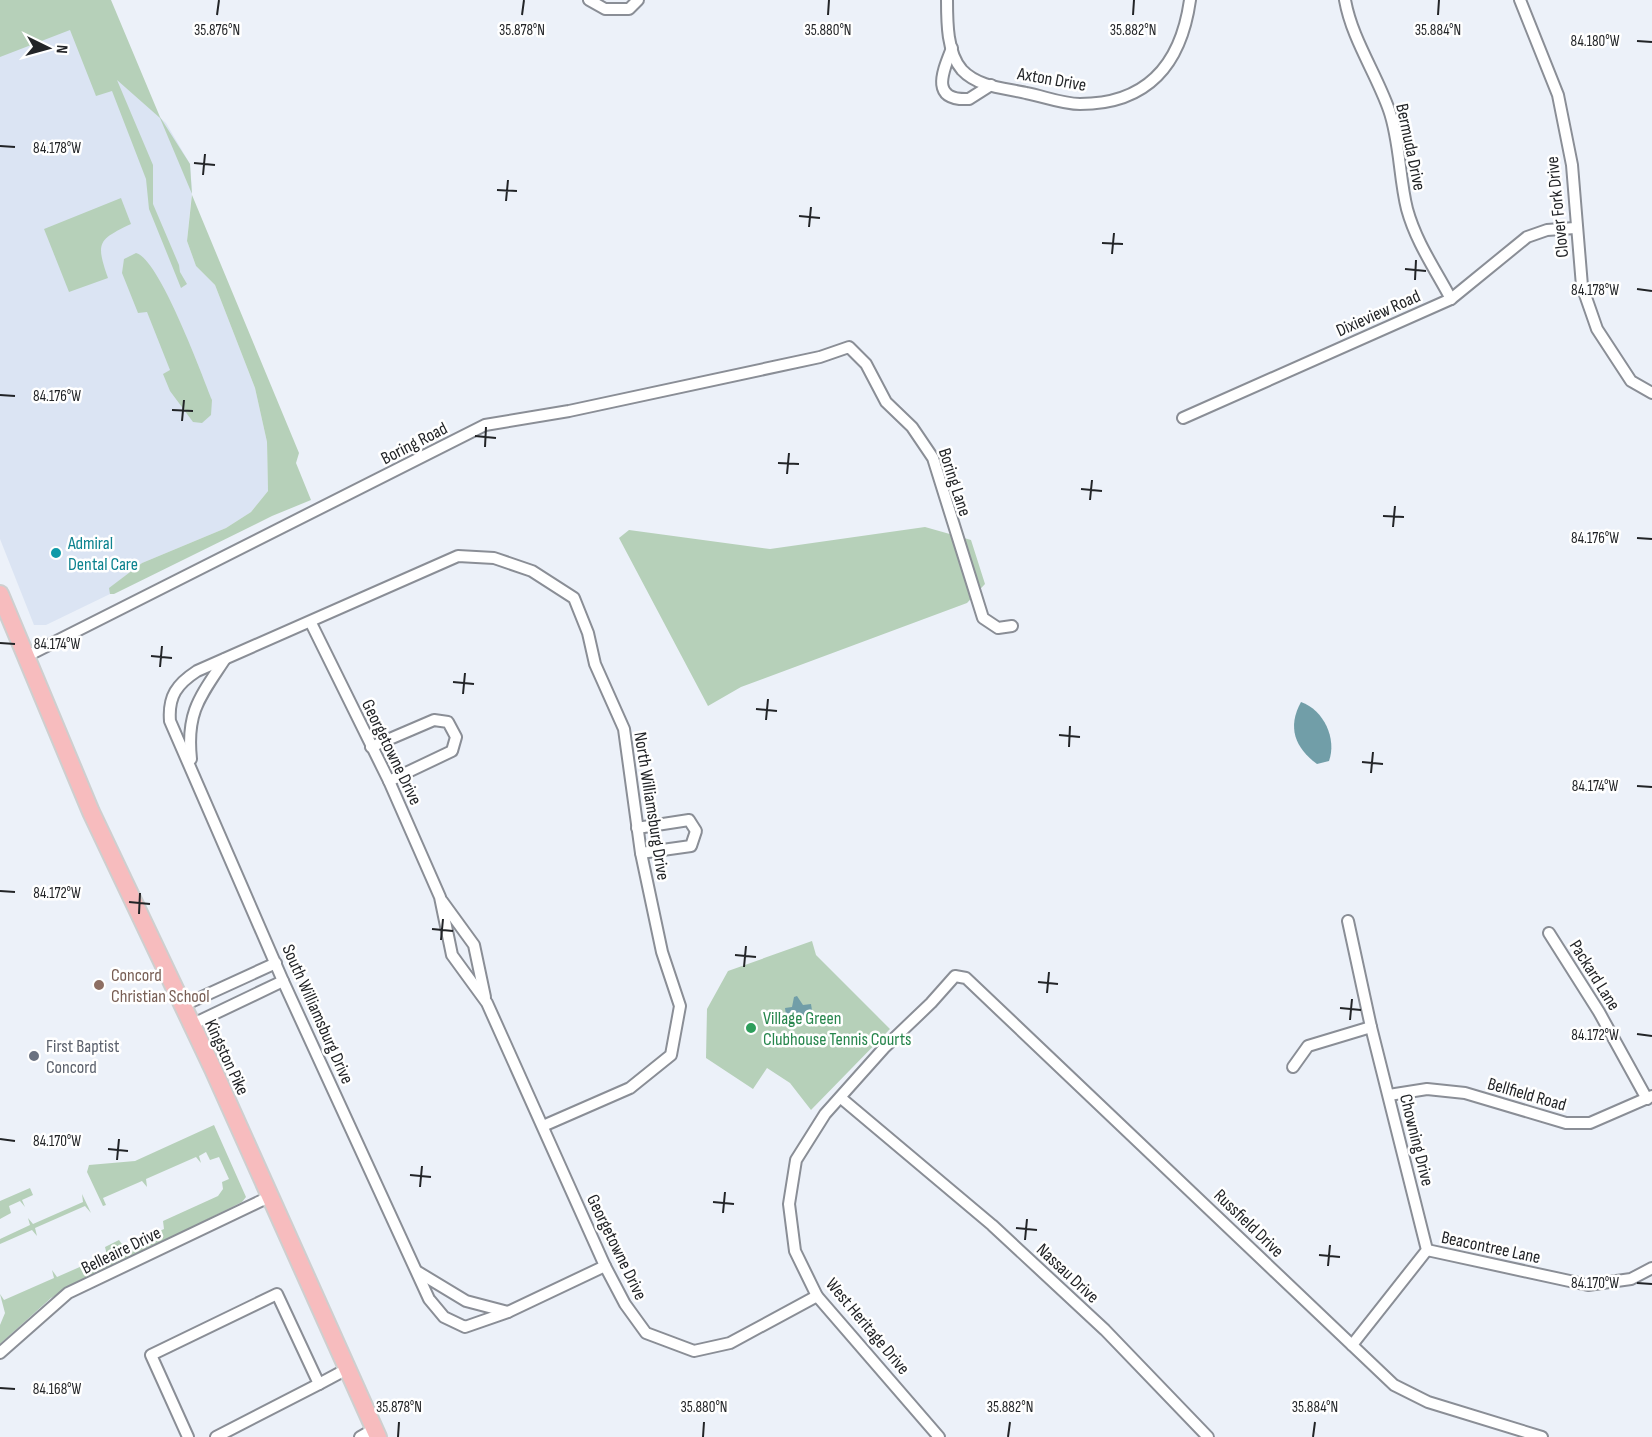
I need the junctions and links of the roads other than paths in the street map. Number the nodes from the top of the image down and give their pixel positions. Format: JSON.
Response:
{"nodes":[{"id":1,"x":590,"y":0,"type":"edge"},
{"id":2,"x":638,"y":0,"type":"edge"},
{"id":3,"x":947,"y":0,"type":"edge"},
{"id":4,"x":1190,"y":0,"type":"edge"},
{"id":5,"x":1345,"y":0,"type":"edge"},
{"id":6,"x":1520,"y":0,"type":"edge"},
{"id":7,"x":952,"y":48,"type":"junction"},
{"id":8,"x":991,"y":85,"type":"junction"},
{"id":9,"x":1575,"y":228,"type":"junction"},
{"id":10,"x":1451,"y":299,"type":"junction"},
{"id":11,"x":849,"y":347,"type":"joint"},
{"id":12,"x":1652,"y":393,"type":"edge"},
{"id":13,"x":1183,"y":418,"type":"dead end"},
{"id":14,"x":0,"y":594,"type":"edge"},
{"id":15,"x":311,"y":623,"type":"junction"},
{"id":16,"x":1012,"y":626,"type":"dead end"},
{"id":17,"x":25,"y":657,"type":"junction"},
{"id":18,"x":225,"y":658,"type":"junction"},
{"id":19,"x":371,"y":747,"type":"junction"},
{"id":20,"x":192,"y":769,"type":"junction"},
{"id":21,"x":389,"y":781,"type":"junction"},
{"id":22,"x":637,"y":828,"type":"junction"},
{"id":23,"x":641,"y":854,"type":"junction"},
{"id":24,"x":440,"y":897,"type":"junction"},
{"id":25,"x":1348,"y":921,"type":"dead end"},
{"id":26,"x":1549,"y":933,"type":"dead end"},
{"id":27,"x":276,"y":963,"type":"junction"},
{"id":28,"x":966,"y":978,"type":"joint"},
{"id":29,"x":283,"y":981,"type":"junction"},
{"id":30,"x":487,"y":1003,"type":"junction"},
{"id":31,"x":182,"y":1006,"type":"junction"},
{"id":32,"x":191,"y":1024,"type":"junction"},
{"id":33,"x":1371,"y":1027,"type":"junction"},
{"id":34,"x":1293,"y":1067,"type":"dead end"},
{"id":35,"x":1389,"y":1095,"type":"junction"},
{"id":36,"x":1649,"y":1097,"type":"edge"},
{"id":37,"x":841,"y":1098,"type":"junction"},
{"id":38,"x":543,"y":1126,"type":"junction"},
{"id":39,"x":269,"y":1197,"type":"junction"},
{"id":40,"x":1427,"y":1250,"type":"junction"},
{"id":41,"x":605,"y":1266,"type":"junction"},
{"id":42,"x":1652,"y":1269,"type":"edge"},
{"id":43,"x":418,"y":1272,"type":"junction"},
{"id":44,"x":817,"y":1296,"type":"junction"},
{"id":45,"x":508,"y":1312,"type":"junction"},
{"id":46,"x":1353,"y":1346,"type":"junction"},
{"id":47,"x":0,"y":1353,"type":"edge"},
{"id":48,"x":347,"y":1369,"type":"junction"},
{"id":49,"x":319,"y":1384,"type":"junction"},
{"id":50,"x":1498,"y":1431,"type":"edge"},
{"id":51,"x":371,"y":1434,"type":"edge"},
{"id":52,"x":188,"y":1437,"type":"edge"},
{"id":53,"x":216,"y":1437,"type":"edge"},
{"id":54,"x":939,"y":1437,"type":"edge"},
{"id":55,"x":1208,"y":1437,"type":"edge"},
{"id":56,"x":1542,"y":1437,"type":"edge"}],
"edges":[{"from":1,"to":2,"type":"street"},
{"from":3,"to":7,"type":"street","name":"Axton Drive"},
{"from":4,"to":8,"type":"street","name":"Axton Drive"},
{"from":5,"to":10,"type":"street","name":"Bermuda Drive"},
{"from":6,"to":9,"type":"street","name":"Clover Fork Drive"},
{"from":7,"to":8,"type":"street","name":"Axton Drive"},
{"from":7,"to":8,"type":"street"},
{"from":9,"to":10,"type":"street","name":"Dixieview Road"},
{"from":9,"to":12,"type":"street","name":"Clover Fork Drive"},
{"from":10,"to":13,"type":"street","name":"Dixieview Road"},
{"from":11,"to":16,"type":"street","name":"Boring Lane"},
{"from":11,"to":17,"type":"street","name":"Boring Road"},
{"from":14,"to":17,"type":"main road","name":"Kingston Pike"},
{"from":15,"to":18,"type":"street","name":"South Williamsburg Drive"},
{"from":15,"to":19,"type":"street","name":"Georgetowne Drive"},
{"from":15,"to":22,"type":"street","name":"North Williamsburg Drive"},
{"from":17,"to":31,"type":"main road","name":"Kingston Pike"},
{"from":18,"to":20,"type":"street","name":"South Williamsburg Drive"},
{"from":18,"to":20,"type":"street","name":"South Williamsburg Drive"},
{"from":19,"to":21,"type":"street","name":"Georgetowne Drive"},
{"from":19,"to":21,"type":"street"},
{"from":20,"to":27,"type":"street","name":"South Williamsburg Drive"},
{"from":21,"to":24,"type":"street","name":"Georgetowne Drive"},
{"from":22,"to":23,"type":"street","name":"North Williamsburg Drive"},
{"from":22,"to":23,"type":"street"},
{"from":23,"to":38,"type":"street","name":"North Williamsburg Drive"},
{"from":24,"to":30,"type":"street","name":"Georgetowne Drive"},
{"from":24,"to":30,"type":"street","name":"Georgetowne Drive"},
{"from":25,"to":33,"type":"street","name":"Chowning Drive"},
{"from":26,"to":36,"type":"street","name":"Packard Lane"},
{"from":27,"to":29,"type":"street","name":"South Williamsburg Drive"},
{"from":27,"to":31,"type":"street"},
{"from":28,"to":37,"type":"street","name":"West Heritage Drive"},
{"from":28,"to":46,"type":"street","name":"Russfield Drive"},
{"from":29,"to":32,"type":"street"},
{"from":29,"to":43,"type":"street","name":"South Williamsburg Drive"},
{"from":30,"to":38,"type":"street","name":"Georgetowne Drive"},
{"from":31,"to":32,"type":"main road","name":"Kingston Pike"},
{"from":32,"to":39,"type":"main road","name":"Kingston Pike"},
{"from":33,"to":34,"type":"street"},
{"from":33,"to":35,"type":"street","name":"Chowning Drive"},
{"from":35,"to":36,"type":"street","name":"Bellfield Road"},
{"from":35,"to":40,"type":"street","name":"Chowning Drive"},
{"from":37,"to":44,"type":"street","name":"West Heritage Drive"},
{"from":37,"to":55,"type":"street","name":"Nassau Drive"},
{"from":38,"to":41,"type":"street","name":"Georgetowne Drive"},
{"from":39,"to":47,"type":"street","name":"Belleaire Drive"},
{"from":39,"to":48,"type":"main road","name":"Kingston Pike"},
{"from":40,"to":42,"type":"street","name":"Beacontree Lane"},
{"from":40,"to":46,"type":"street"},
{"from":41,"to":44,"type":"street","name":"Georgetowne Drive"},
{"from":41,"to":45,"type":"street","name":"South Williamsburg Drive"},
{"from":43,"to":45,"type":"street"},
{"from":43,"to":45,"type":"street","name":"South Williamsburg Drive"},
{"from":44,"to":54,"type":"street","name":"West Heritage Drive"},
{"from":46,"to":50,"type":"street","name":"Russfield Drive"},
{"from":48,"to":49,"type":"street"},
{"from":48,"to":51,"type":"main road","name":"Kingston Pike"},
{"from":49,"to":52,"type":"street"},
{"from":49,"to":53,"type":"street"},
{"from":50,"to":56,"type":"street","name":"Russfield Drive"}]}
